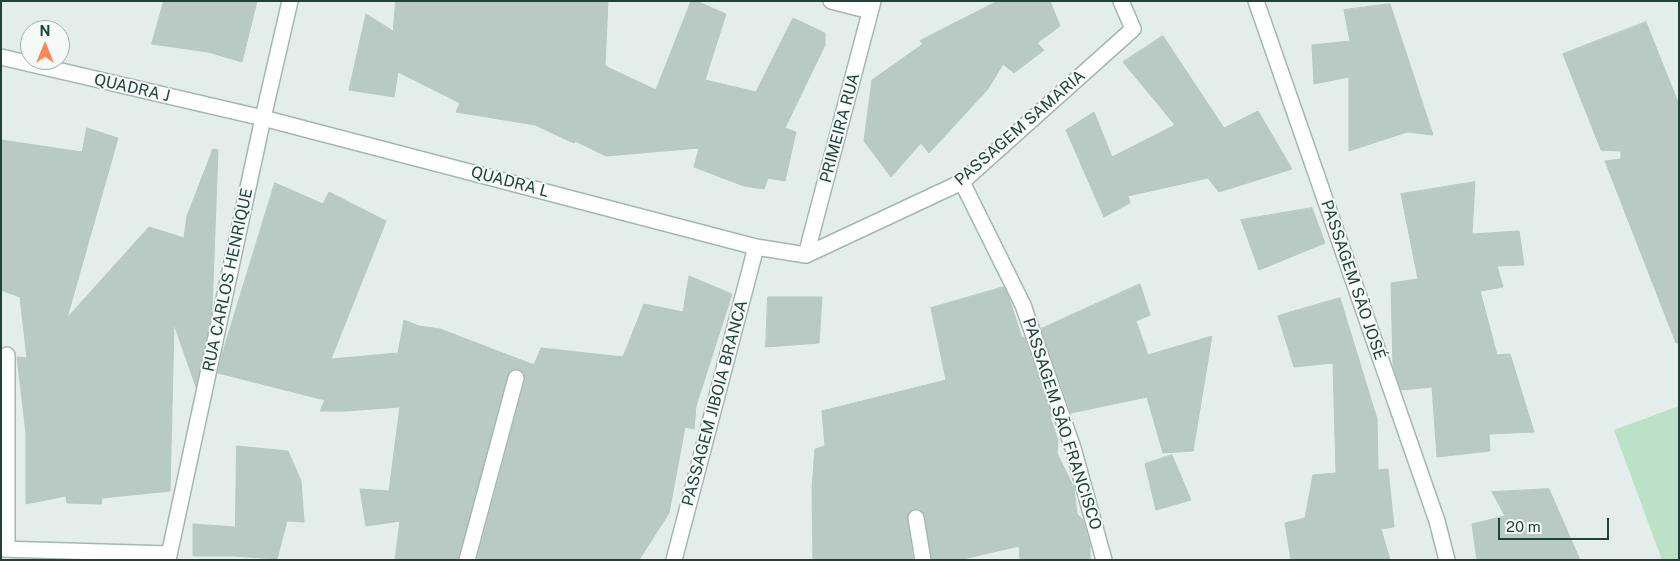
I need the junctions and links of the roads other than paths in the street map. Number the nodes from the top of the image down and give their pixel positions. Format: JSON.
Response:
{"nodes":[{"id":1,"x":290,"y":1,"type":"edge"},
{"id":2,"x":831,"y":1,"type":"edge"},
{"id":3,"x":1121,"y":1,"type":"edge"},
{"id":4,"x":1256,"y":1,"type":"edge"},
{"id":5,"x":872,"y":6,"type":"edge"},
{"id":6,"x":1,"y":57,"type":"edge"},
{"id":7,"x":263,"y":118,"type":"junction"},
{"id":8,"x":962,"y":182,"type":"junction"},
{"id":9,"x":756,"y":247,"type":"junction"},
{"id":10,"x":806,"y":255,"type":"junction"},
{"id":11,"x":7,"y":356,"type":"dead end"},
{"id":12,"x":516,"y":378,"type":"dead end"},
{"id":13,"x":916,"y":518,"type":"dead end"},
{"id":14,"x":4,"y":549,"type":"edge"},
{"id":15,"x":168,"y":557,"type":"edge"},
{"id":16,"x":466,"y":560,"type":"edge"},
{"id":17,"x":674,"y":560,"type":"edge"},
{"id":18,"x":923,"y":560,"type":"edge"},
{"id":19,"x":1104,"y":560,"type":"edge"},
{"id":20,"x":1447,"y":560,"type":"edge"}],
"edges":[{"from":1,"to":7,"type":"street","name":"RUA CARLOS HENRIQUE"},
{"from":2,"to":5,"type":"street"},
{"from":3,"to":8,"type":"street","name":"PASSAGEM SAMARIA"},
{"from":4,"to":20,"type":"street","name":"PASSAGEM SÃO JOSÉ"},
{"from":5,"to":10,"type":"street","name":"PRIMEIRA RUA"},
{"from":6,"to":7,"type":"street","name":"QUADRA J"},
{"from":7,"to":9,"type":"street","name":"QUADRA L"},
{"from":7,"to":15,"type":"street","name":"RUA CARLOS HENRIQUE"},
{"from":8,"to":10,"type":"street","name":"PASSAGEM SAMARIA"},
{"from":8,"to":19,"type":"street","name":"PASSAGEM SÃO FRANCISCO"},
{"from":9,"to":10,"type":"street"},
{"from":9,"to":17,"type":"street","name":"PASSAGEM JIBOIA BRANCA"},
{"from":11,"to":14,"type":"street"},
{"from":12,"to":16,"type":"street"},
{"from":13,"to":18,"type":"street"},
{"from":14,"to":15,"type":"street"}]}
